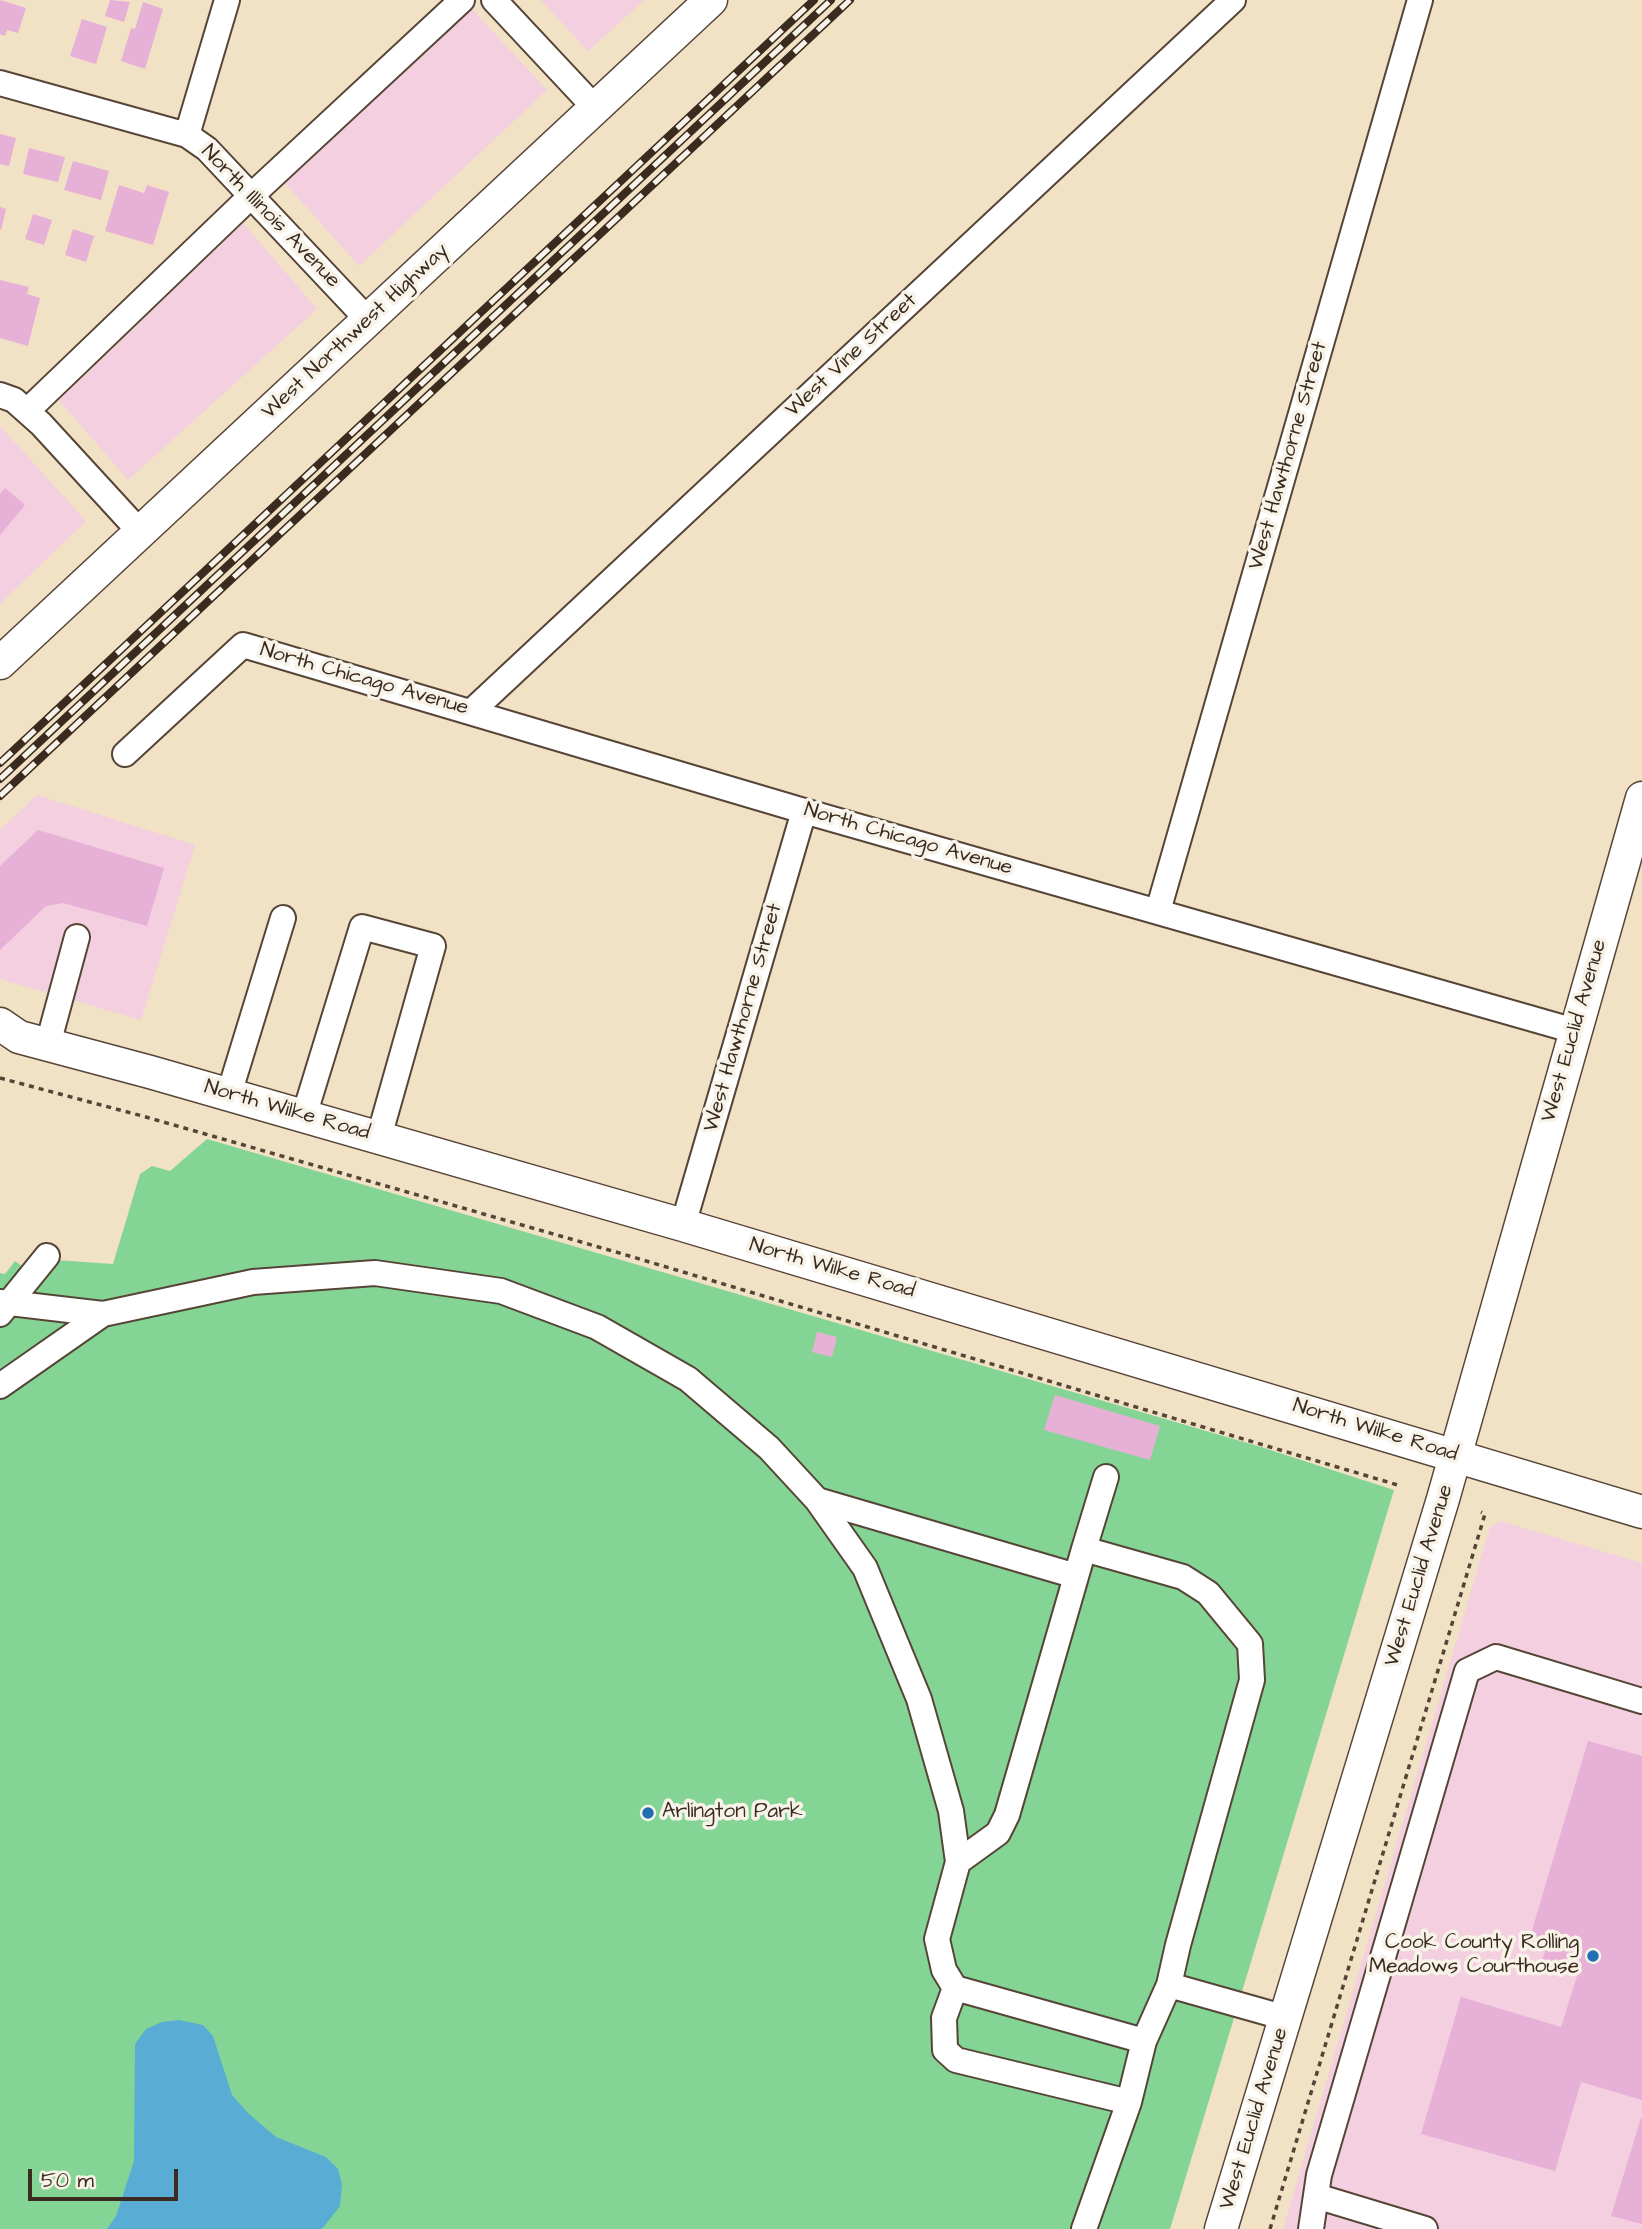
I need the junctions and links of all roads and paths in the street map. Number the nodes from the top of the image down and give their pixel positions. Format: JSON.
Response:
{"nodes":[{"id":1,"x":227,"y":0,"type":"edge"},
{"id":2,"x":462,"y":0,"type":"edge"},
{"id":3,"x":494,"y":0,"type":"edge"},
{"id":4,"x":711,"y":0,"type":"edge"},
{"id":5,"x":1233,"y":0,"type":"edge"},
{"id":6,"x":1420,"y":0,"type":"edge"},
{"id":7,"x":0,"y":83,"type":"edge"},
{"id":8,"x":596,"y":109,"type":"junction"},
{"id":9,"x":187,"y":135,"type":"junction"},
{"id":10,"x":251,"y":196,"type":"junction"},
{"id":11,"x":369,"y":320,"type":"junction"},
{"id":12,"x":0,"y":395,"type":"edge"},
{"id":13,"x":27,"y":411,"type":"junction"},
{"id":14,"x":141,"y":533,"type":"junction"},
{"id":15,"x":0,"y":663,"type":"edge"},
{"id":16,"x":472,"y":711,"type":"junction"},
{"id":17,"x":125,"y":754,"type":"dead end"},
{"id":18,"x":1642,"y":798,"type":"edge"},
{"id":19,"x":804,"y":811,"type":"junction"},
{"id":20,"x":1158,"y":911,"type":"junction"},
{"id":21,"x":283,"y":918,"type":"dead end"},
{"id":22,"x":77,"y":937,"type":"dead end"},
{"id":23,"x":1575,"y":1031,"type":"junction"},
{"id":24,"x":17,"y":1036,"type":"edge"},
{"id":25,"x":0,"y":1078,"type":"edge"},
{"id":26,"x":229,"y":1094,"type":"junction"},
{"id":27,"x":304,"y":1116,"type":"junction"},
{"id":28,"x":379,"y":1137,"type":"junction"},
{"id":29,"x":683,"y":1225,"type":"junction"},
{"id":30,"x":47,"y":1256,"type":"dead end"},
{"id":31,"x":3,"y":1307,"type":"edge"},
{"id":32,"x":103,"y":1314,"type":"junction"},
{"id":33,"x":0,"y":1386,"type":"edge"},
{"id":34,"x":1455,"y":1455,"type":"junction"},
{"id":35,"x":1106,"y":1477,"type":"dead end"},
{"id":36,"x":1401,"y":1486,"type":"dead end"},
{"id":37,"x":817,"y":1500,"type":"junction"},
{"id":38,"x":1481,"y":1512,"type":"dead end"},
{"id":39,"x":1642,"y":1512,"type":"edge"},
{"id":40,"x":1084,"y":1549,"type":"junction"},
{"id":41,"x":1076,"y":1576,"type":"junction"},
{"id":42,"x":1642,"y":1701,"type":"edge"},
{"id":43,"x":958,"y":1862,"type":"junction"},
{"id":44,"x":1169,"y":1985,"type":"junction"},
{"id":45,"x":955,"y":1988,"type":"junction"},
{"id":46,"x":1286,"y":2018,"type":"junction"},
{"id":47,"x":1144,"y":2040,"type":"junction"},
{"id":48,"x":1129,"y":2102,"type":"junction"},
{"id":49,"x":1316,"y":2196,"type":"junction"},
{"id":50,"x":1084,"y":2229,"type":"edge"},
{"id":51,"x":1221,"y":2229,"type":"edge"},
{"id":52,"x":1270,"y":2229,"type":"edge"},
{"id":53,"x":1311,"y":2229,"type":"edge"},
{"id":54,"x":1425,"y":2229,"type":"edge"}],
"edges":[{"from":1,"to":9,"type":"street"},
{"from":2,"to":10,"type":"street"},
{"from":3,"to":8,"type":"street"},
{"from":4,"to":8,"type":"main road","name":"West Northwest Highway"},
{"from":5,"to":16,"type":"street","name":"West Vine Street"},
{"from":6,"to":20,"type":"street","name":"West Hawthorne Street"},
{"from":7,"to":9,"type":"street","name":"North Illinois Avenue"},
{"from":8,"to":11,"type":"main road","name":"West Northwest Highway"},
{"from":9,"to":10,"type":"street","name":"North Illinois Avenue"},
{"from":10,"to":11,"type":"street","name":"North Illinois Avenue"},
{"from":10,"to":13,"type":"street"},
{"from":11,"to":14,"type":"main road","name":"West Northwest Highway"},
{"from":12,"to":13,"type":"street"},
{"from":13,"to":14,"type":"street"},
{"from":14,"to":15,"type":"main road","name":"West Northwest Highway"},
{"from":16,"to":17,"type":"street","name":"North Chicago Avenue"},
{"from":16,"to":19,"type":"street","name":"North Chicago Avenue"},
{"from":18,"to":23,"type":"main road","name":"West Euclid Avenue"},
{"from":19,"to":20,"type":"street","name":"North Chicago Avenue"},
{"from":19,"to":29,"type":"street","name":"West Hawthorne Street"},
{"from":20,"to":23,"type":"street","name":"North Chicago Avenue"},
{"from":21,"to":26,"type":"street"},
{"from":22,"to":24,"type":"street"},
{"from":23,"to":34,"type":"main road","name":"West Euclid Avenue"},
{"from":24,"to":26,"type":"main road","name":"North Wilke Road"},
{"from":25,"to":36,"type":"path"},
{"from":26,"to":27,"type":"main road","name":"North Wilke Road"},
{"from":27,"to":28,"type":"main road","name":"North Wilke Road"},
{"from":27,"to":28,"type":"street"},
{"from":28,"to":29,"type":"main road","name":"North Wilke Road"},
{"from":29,"to":34,"type":"main road","name":"North Wilke Road"},
{"from":30,"to":31,"type":"street"},
{"from":31,"to":32,"type":"street"},
{"from":32,"to":33,"type":"street"},
{"from":32,"to":37,"type":"street"},
{"from":34,"to":39,"type":"main road","name":"North Wilke Road"},
{"from":34,"to":46,"type":"main road","name":"West Euclid Avenue"},
{"from":35,"to":40,"type":"street"},
{"from":37,"to":41,"type":"street"},
{"from":37,"to":43,"type":"street"},
{"from":38,"to":52,"type":"path"},
{"from":40,"to":41,"type":"street"},
{"from":40,"to":44,"type":"street"},
{"from":41,"to":43,"type":"street"},
{"from":42,"to":49,"type":"street"},
{"from":43,"to":45,"type":"street"},
{"from":44,"to":46,"type":"street"},
{"from":44,"to":47,"type":"street"},
{"from":45,"to":47,"type":"street"},
{"from":45,"to":48,"type":"street"},
{"from":46,"to":51,"type":"main road","name":"West Euclid Avenue"},
{"from":47,"to":48,"type":"street"},
{"from":48,"to":50,"type":"street"},
{"from":49,"to":53,"type":"street"},
{"from":49,"to":54,"type":"street"}]}
